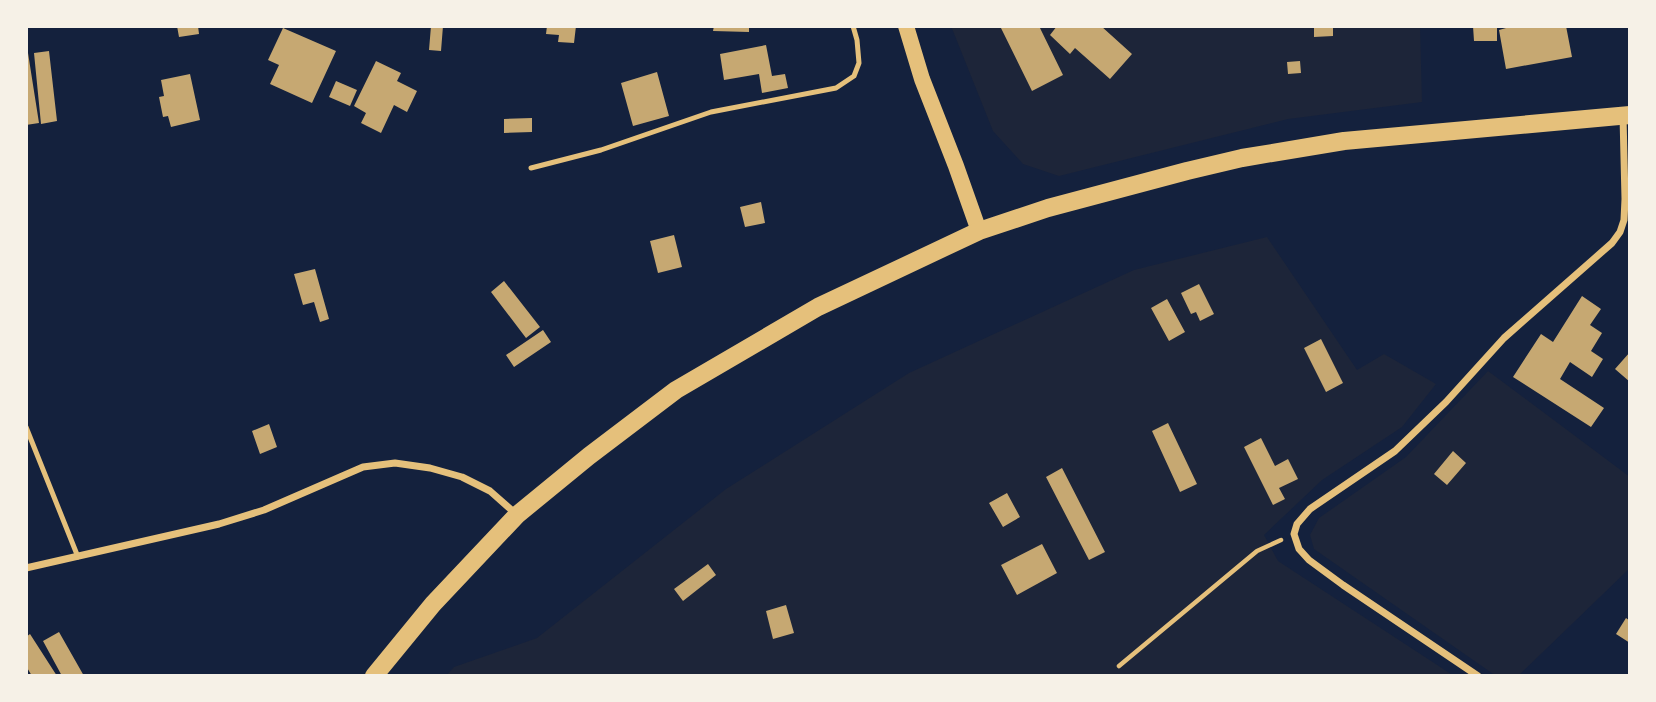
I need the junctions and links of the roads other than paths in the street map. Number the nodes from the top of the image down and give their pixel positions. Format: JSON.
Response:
{"nodes":[{"id":1,"x":853,"y":26,"type":"edge"},
{"id":2,"x":906,"y":26,"type":"edge"},
{"id":3,"x":1627,"y":115,"type":"edge"},
{"id":4,"x":531,"y":168,"type":"dead end"},
{"id":5,"x":979,"y":231,"type":"junction"},
{"id":6,"x":26,"y":427,"type":"edge"},
{"id":7,"x":517,"y":515,"type":"junction"},
{"id":8,"x":78,"y":557,"type":"junction"},
{"id":9,"x":26,"y":568,"type":"edge"},
{"id":10,"x":374,"y":676,"type":"edge"},
{"id":11,"x":1478,"y":676,"type":"edge"}],
"edges":[{"from":1,"to":4,"type":"lane"},
{"from":2,"to":5,"type":"main road"},
{"from":3,"to":5,"type":"highway"},
{"from":3,"to":11,"type":"street"},
{"from":5,"to":7,"type":"highway"},
{"from":6,"to":8,"type":"lane"},
{"from":7,"to":8,"type":"street"},
{"from":7,"to":10,"type":"highway"},
{"from":8,"to":9,"type":"street"}]}
